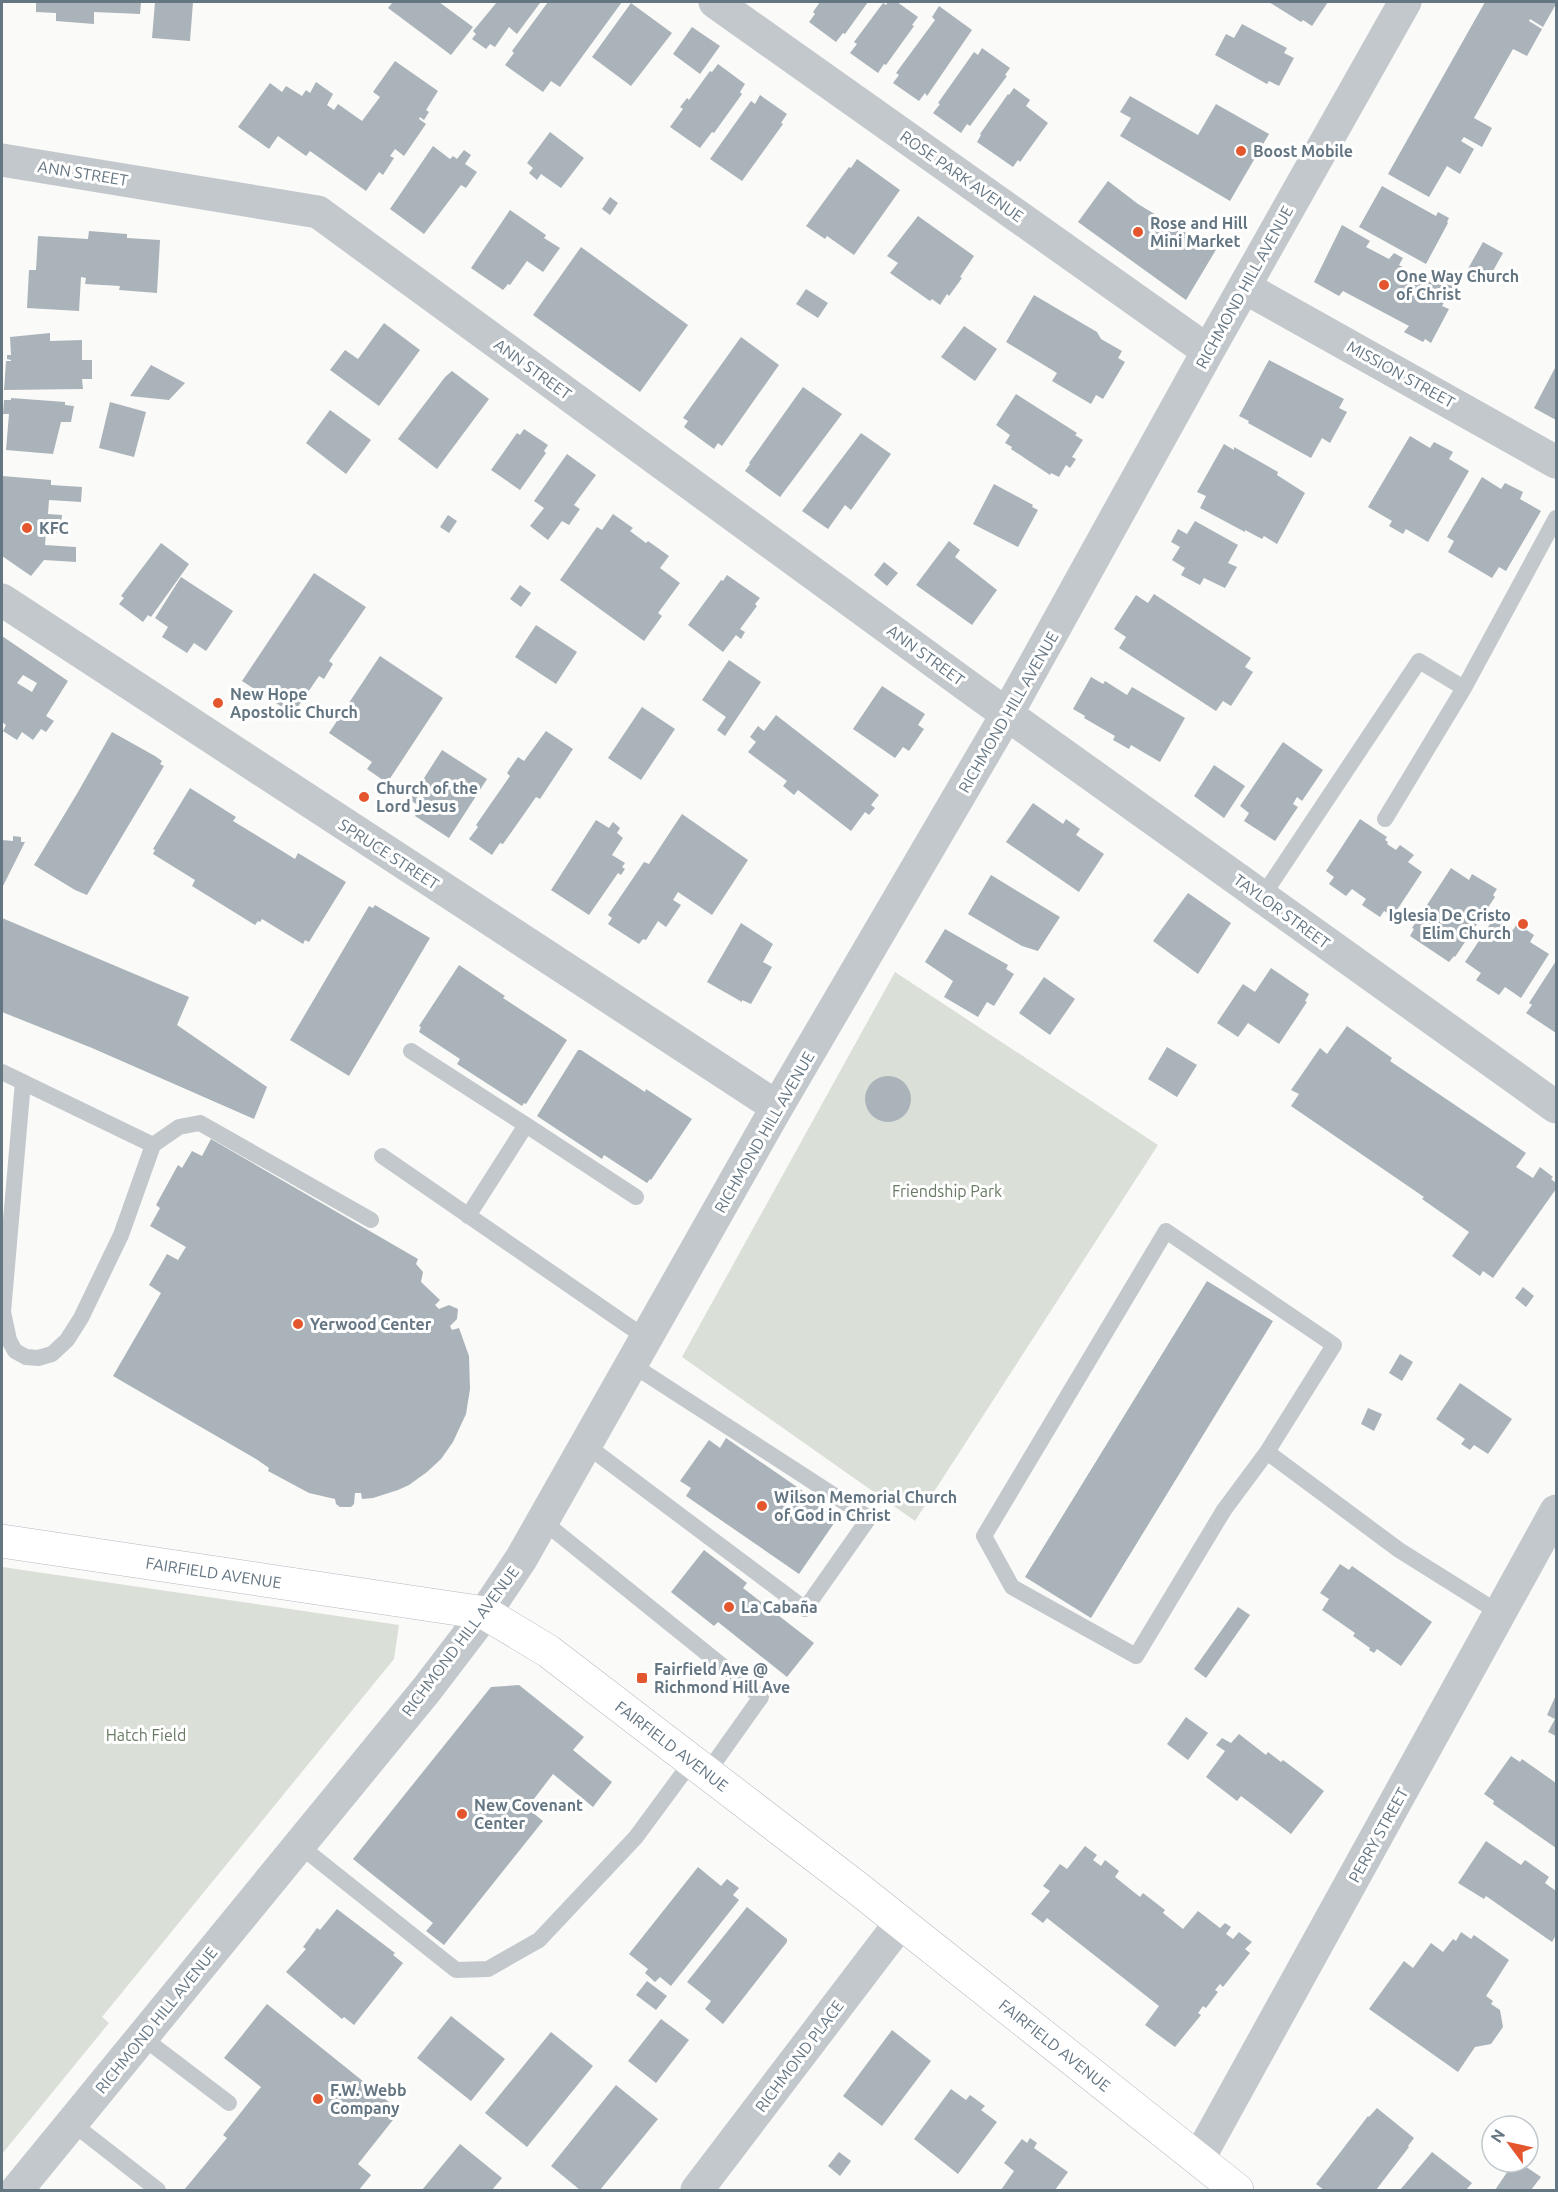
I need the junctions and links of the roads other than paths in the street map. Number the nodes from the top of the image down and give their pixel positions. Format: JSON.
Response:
{"nodes":[{"id":1,"x":716,"y":2,"type":"edge"},
{"id":2,"x":1405,"y":2,"type":"edge"},
{"id":3,"x":2,"y":160,"type":"edge"},
{"id":4,"x":1244,"y":288,"type":"junction"},
{"id":5,"x":1208,"y":351,"type":"junction"},
{"id":6,"x":1557,"y":462,"type":"edge"},
{"id":7,"x":1557,"y":518,"type":"edge"},
{"id":8,"x":2,"y":600,"type":"edge"},
{"id":9,"x":1464,"y":688,"type":"junction"},
{"id":10,"x":1007,"y":714,"type":"junction"},
{"id":11,"x":1385,"y":819,"type":"dead end"},
{"id":12,"x":1262,"y":897,"type":"junction"},
{"id":13,"x":411,"y":1051,"type":"dead end"},
{"id":14,"x":2,"y":1072,"type":"edge"},
{"id":15,"x":23,"y":1082,"type":"junction"},
{"id":16,"x":1553,"y":1097,"type":"edge"},
{"id":17,"x":777,"y":1107,"type":"junction"},
{"id":18,"x":526,"y":1125,"type":"junction"},
{"id":19,"x":153,"y":1145,"type":"junction"},
{"id":20,"x":382,"y":1156,"type":"dead end"},
{"id":21,"x":636,"y":1197,"type":"dead end"},
{"id":22,"x":468,"y":1216,"type":"junction"},
{"id":23,"x":371,"y":1220,"type":"dead end"},
{"id":24,"x":639,"y":1351,"type":"junction"},
{"id":25,"x":586,"y":1445,"type":"junction"},
{"id":26,"x":1267,"y":1452,"type":"junction"},
{"id":27,"x":1557,"y":1511,"type":"edge"},
{"id":28,"x":544,"y":1522,"type":"junction"},
{"id":29,"x":2,"y":1541,"type":"edge"},
{"id":30,"x":485,"y":1613,"type":"junction"},
{"id":31,"x":1501,"y":1614,"type":"junction"},
{"id":32,"x":700,"y":1767,"type":"junction"},
{"id":33,"x":299,"y":1845,"type":"junction"},
{"id":34,"x":901,"y":1922,"type":"junction"},
{"id":35,"x":142,"y":2037,"type":"junction"},
{"id":36,"x":229,"y":2103,"type":"dead end"},
{"id":37,"x":72,"y":2123,"type":"junction"},
{"id":38,"x":1199,"y":2158,"type":"junction"},
{"id":39,"x":17,"y":2190,"type":"edge"},
{"id":40,"x":158,"y":2190,"type":"edge"},
{"id":41,"x":697,"y":2190,"type":"edge"},
{"id":42,"x":1237,"y":2190,"type":"edge"}],
"edges":[{"from":1,"to":5,"type":"street","name":"ROSE PARK AVENUE"},
{"from":2,"to":4,"type":"street","name":"RICHMOND HILL AVENUE"},
{"from":3,"to":10,"type":"street","name":"ANN STREET"},
{"from":4,"to":5,"type":"street","name":"RICHMOND HILL AVENUE"},
{"from":4,"to":6,"type":"street","name":"MISSION STREET"},
{"from":5,"to":10,"type":"street","name":"RICHMOND HILL AVENUE"},
{"from":7,"to":9,"type":"lane"},
{"from":8,"to":17,"type":"street","name":"SPRUCE STREET"},
{"from":9,"to":11,"type":"lane"},
{"from":9,"to":12,"type":"lane"},
{"from":10,"to":12,"type":"street","name":"TAYLOR STREET"},
{"from":10,"to":17,"type":"street","name":"RICHMOND HILL AVENUE"},
{"from":12,"to":16,"type":"street","name":"TAYLOR STREET"},
{"from":13,"to":18,"type":"lane"},
{"from":14,"to":15,"type":"lane"},
{"from":15,"to":19,"type":"lane"},
{"from":15,"to":19,"type":"lane"},
{"from":17,"to":24,"type":"street","name":"RICHMOND HILL AVENUE"},
{"from":18,"to":21,"type":"lane"},
{"from":18,"to":22,"type":"lane"},
{"from":19,"to":23,"type":"lane"},
{"from":20,"to":22,"type":"lane"},
{"from":22,"to":24,"type":"lane"},
{"from":24,"to":25,"type":"street","name":"RICHMOND HILL AVENUE"},
{"from":24,"to":25,"type":"lane"},
{"from":25,"to":28,"type":"street","name":"RICHMOND HILL AVENUE"},
{"from":26,"to":26,"type":"lane"},
{"from":26,"to":31,"type":"lane"},
{"from":27,"to":31,"type":"street","name":"PERRY STREET"},
{"from":28,"to":30,"type":"street","name":"RICHMOND HILL AVENUE"},
{"from":28,"to":32,"type":"lane"},
{"from":29,"to":30,"type":"main road","name":"FAIRFIELD AVENUE"},
{"from":30,"to":32,"type":"main road","name":"FAIRFIELD AVENUE"},
{"from":30,"to":33,"type":"street","name":"RICHMOND HILL AVENUE"},
{"from":31,"to":38,"type":"street","name":"PERRY STREET"},
{"from":32,"to":33,"type":"lane"},
{"from":32,"to":34,"type":"main road","name":"FAIRFIELD AVENUE"},
{"from":33,"to":35,"type":"street","name":"RICHMOND HILL AVENUE"},
{"from":34,"to":38,"type":"main road","name":"FAIRFIELD AVENUE"},
{"from":34,"to":41,"type":"street","name":"RICHMOND PLACE"},
{"from":35,"to":36,"type":"lane"},
{"from":35,"to":37,"type":"street","name":"RICHMOND HILL AVENUE"},
{"from":37,"to":39,"type":"street","name":"RICHMOND HILL AVENUE"},
{"from":37,"to":40,"type":"lane"},
{"from":38,"to":42,"type":"main road","name":"FAIRFIELD AVENUE"}]}
